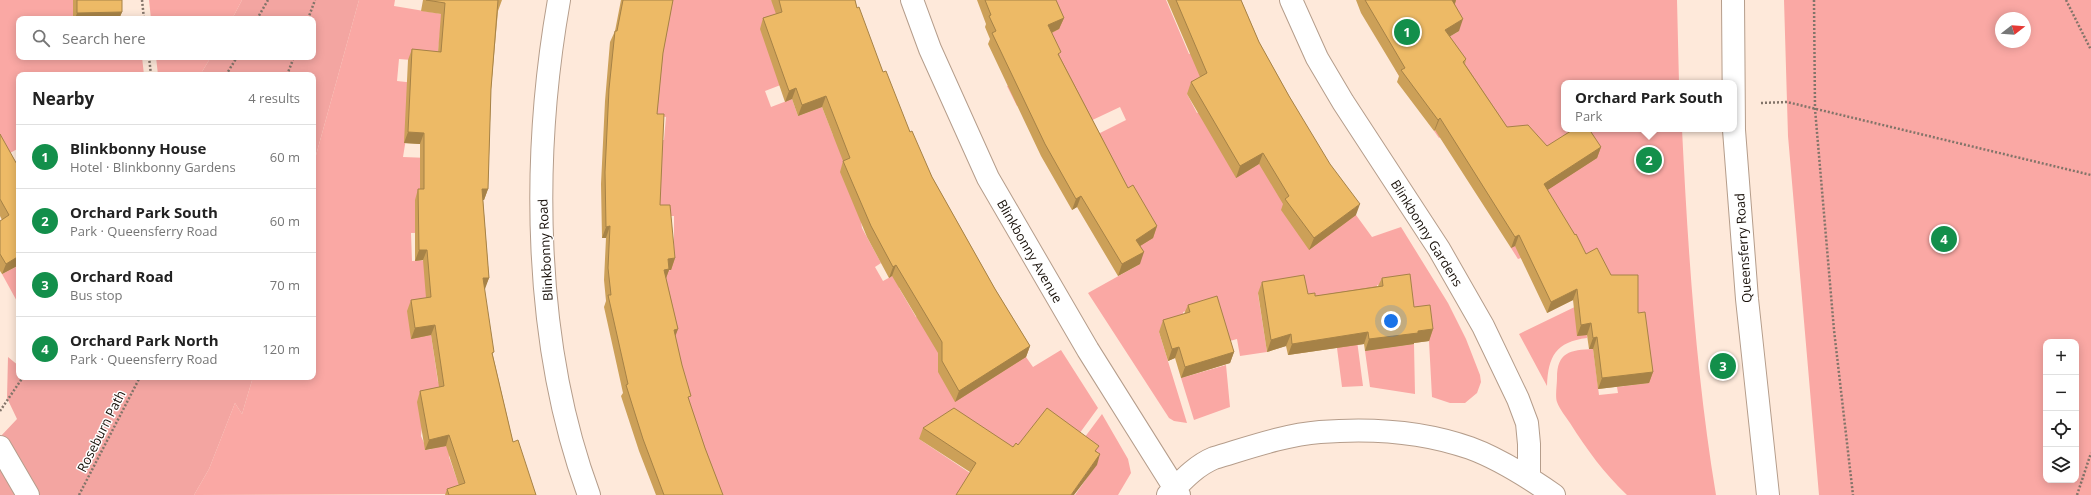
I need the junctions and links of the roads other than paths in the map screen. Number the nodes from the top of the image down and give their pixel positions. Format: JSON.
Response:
{"nodes":[{"id":1,"x":559,"y":0,"type":"edge"},
{"id":2,"x":912,"y":0,"type":"edge"},
{"id":3,"x":1291,"y":0,"type":"edge"},
{"id":4,"x":1733,"y":0,"type":"edge"},
{"id":5,"x":1734,"y":80,"type":"edge"},
{"id":6,"x":1735,"y":132,"type":"edge"},
{"id":7,"x":0,"y":447,"type":"edge"},
{"id":8,"x":1529,"y":478,"type":"junction"},
{"id":9,"x":1174,"y":493,"type":"edge"},
{"id":10,"x":28,"y":495,"type":"edge"},
{"id":11,"x":589,"y":495,"type":"edge"},
{"id":12,"x":1554,"y":495,"type":"edge"},
{"id":13,"x":1768,"y":495,"type":"edge"}],
"edges":[{"from":1,"to":11,"type":"street","name":"Blinkbonny Road"},
{"from":2,"to":9,"type":"street","name":"Blinkbonny Avenue"},
{"from":3,"to":8,"type":"street","name":"Blinkbonny Gardens"},
{"from":4,"to":5,"type":"street","name":"Queensferry Road"},
{"from":6,"to":13,"type":"street","name":"Queensferry Road"},
{"from":7,"to":10,"type":"street"},
{"from":8,"to":9,"type":"street"},
{"from":8,"to":12,"type":"street"}]}
